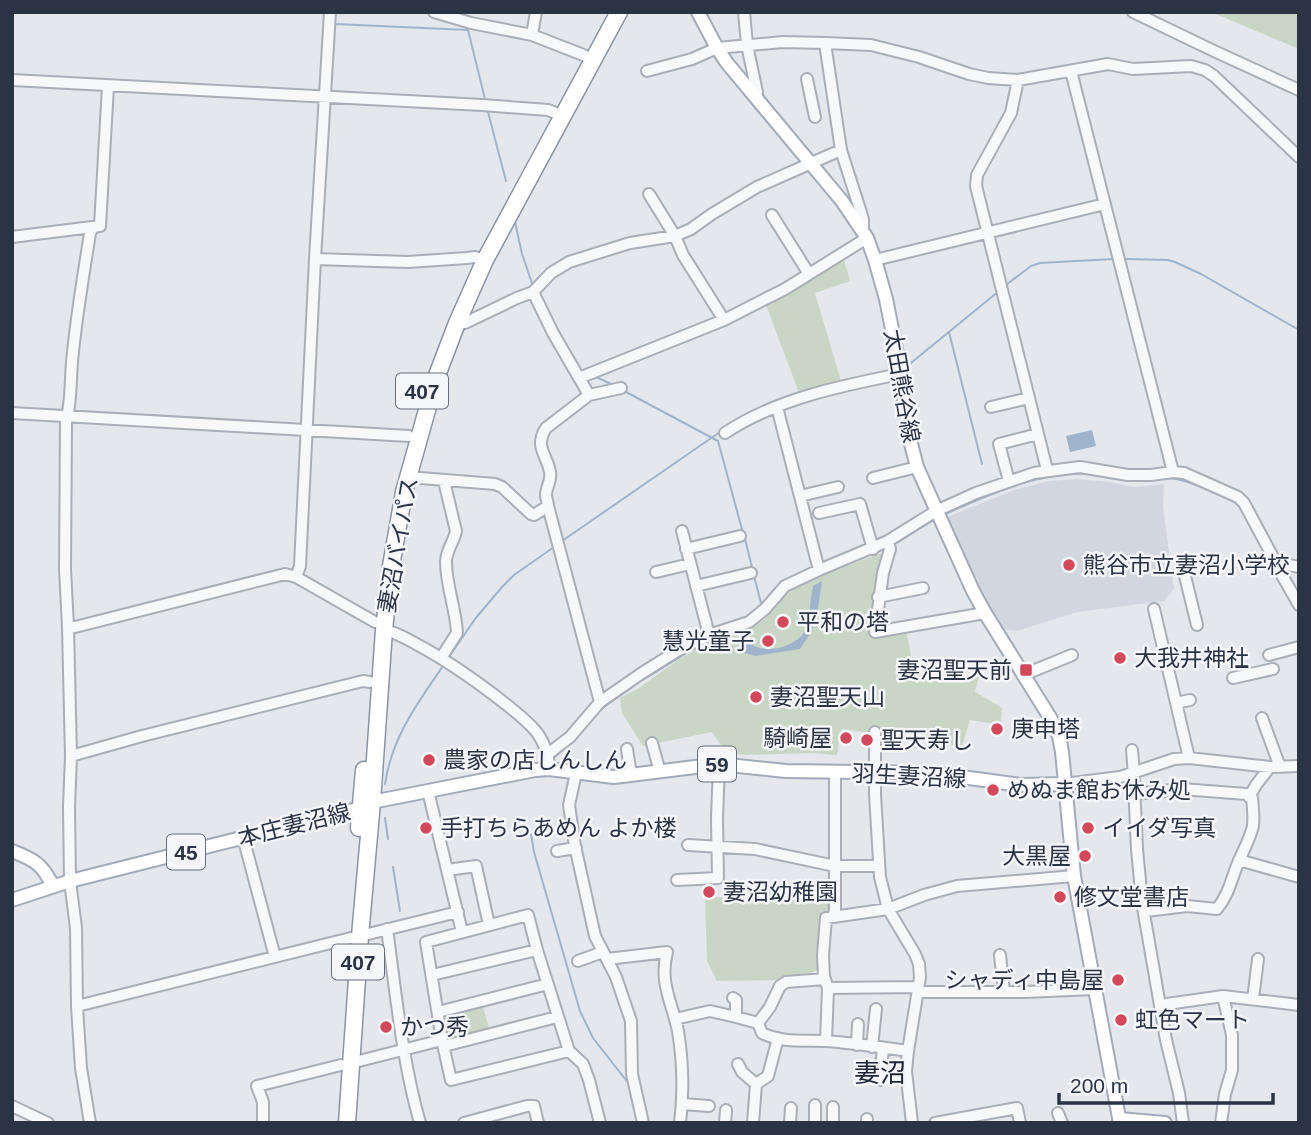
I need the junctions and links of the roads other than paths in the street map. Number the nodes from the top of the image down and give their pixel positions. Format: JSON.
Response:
{"nodes":[{"id":1,"x":330,"y":12,"type":"edge"},
{"id":2,"x":434,"y":12,"type":"edge"},
{"id":3,"x":537,"y":12,"type":"edge"},
{"id":4,"x":609,"y":12,"type":"edge"},
{"id":5,"x":620,"y":12,"type":"edge"},
{"id":6,"x":698,"y":12,"type":"edge"},
{"id":7,"x":744,"y":12,"type":"edge"},
{"id":8,"x":1133,"y":12,"type":"edge"},
{"id":9,"x":532,"y":35,"type":"junction"},
{"id":10,"x":825,"y":43,"type":"junction"},
{"id":11,"x":747,"y":45,"type":"junction"},
{"id":12,"x":717,"y":48,"type":"junction"},
{"id":13,"x":586,"y":55,"type":"junction"},
{"id":14,"x":647,"y":71,"type":"dead end"},
{"id":15,"x":1071,"y":71,"type":"junction"},
{"id":16,"x":807,"y":79,"type":"dead end"},
{"id":17,"x":12,"y":80,"type":"edge"},
{"id":18,"x":1018,"y":80,"type":"junction"},
{"id":19,"x":108,"y":86,"type":"junction"},
{"id":20,"x":1299,"y":90,"type":"edge"},
{"id":21,"x":832,"y":92,"type":"junction"},
{"id":22,"x":811,"y":96,"type":"junction"},
{"id":23,"x":326,"y":98,"type":"junction"},
{"id":24,"x":756,"y":99,"type":"junction"},
{"id":25,"x":559,"y":113,"type":"junction"},
{"id":26,"x":814,"y":117,"type":"dead end"},
{"id":27,"x":841,"y":150,"type":"junction"},
{"id":28,"x":1299,"y":157,"type":"edge"},
{"id":29,"x":810,"y":162,"type":"junction"},
{"id":30,"x":649,"y":194,"type":"dead end"},
{"id":31,"x":1105,"y":204,"type":"junction"},
{"id":32,"x":772,"y":215,"type":"dead end"},
{"id":33,"x":93,"y":228,"type":"junction"},
{"id":34,"x":988,"y":234,"type":"junction"},
{"id":35,"x":865,"y":235,"type":"junction"},
{"id":36,"x":675,"y":236,"type":"junction"},
{"id":37,"x":12,"y":237,"type":"edge"},
{"id":38,"x":315,"y":259,"type":"junction"},
{"id":39,"x":480,"y":259,"type":"junction"},
{"id":40,"x":876,"y":260,"type":"junction"},
{"id":41,"x":809,"y":274,"type":"junction"},
{"id":42,"x":533,"y":292,"type":"junction"},
{"id":43,"x":724,"y":320,"type":"junction"},
{"id":44,"x":457,"y":323,"type":"junction"},
{"id":45,"x":900,"y":374,"type":"junction"},
{"id":46,"x":579,"y":378,"type":"junction"},
{"id":47,"x":621,"y":388,"type":"dead end"},
{"id":48,"x":589,"y":395,"type":"junction"},
{"id":49,"x":1029,"y":398,"type":"junction"},
{"id":50,"x":777,"y":407,"type":"junction"},
{"id":51,"x":991,"y":407,"type":"dead end"},
{"id":52,"x":12,"y":413,"type":"edge"},
{"id":53,"x":68,"y":415,"type":"junction"},
{"id":54,"x":306,"y":430,"type":"junction"},
{"id":55,"x":724,"y":433,"type":"dead end"},
{"id":56,"x":1038,"y":434,"type":"junction"},
{"id":57,"x":409,"y":436,"type":"junction"},
{"id":58,"x":918,"y":467,"type":"junction"},
{"id":59,"x":1047,"y":470,"type":"junction"},
{"id":60,"x":1173,"y":472,"type":"junction"},
{"id":61,"x":408,"y":477,"type":"junction"},
{"id":62,"x":873,"y":478,"type":"dead end"},
{"id":63,"x":444,"y":481,"type":"junction"},
{"id":64,"x":1009,"y":481,"type":"junction"},
{"id":65,"x":838,"y":487,"type":"dead end"},
{"id":66,"x":800,"y":496,"type":"junction"},
{"id":67,"x":548,"y":506,"type":"junction"},
{"id":68,"x":818,"y":513,"type":"dead end"},
{"id":69,"x":939,"y":517,"type":"junction"},
{"id":70,"x":865,"y":521,"type":"junction"},
{"id":71,"x":852,"y":524,"type":"dead end"},
{"id":72,"x":682,"y":531,"type":"dead end"},
{"id":73,"x":740,"y":536,"type":"dead end"},
{"id":74,"x":889,"y":545,"type":"junction"},
{"id":75,"x":686,"y":549,"type":"junction"},
{"id":76,"x":873,"y":549,"type":"junction"},
{"id":77,"x":1279,"y":563,"type":"junction"},
{"id":78,"x":690,"y":564,"type":"junction"},
{"id":79,"x":1299,"y":567,"type":"edge"},
{"id":80,"x":819,"y":570,"type":"junction"},
{"id":81,"x":656,"y":572,"type":"dead end"},
{"id":82,"x":751,"y":573,"type":"dead end"},
{"id":83,"x":1185,"y":576,"type":"dead end"},
{"id":84,"x":296,"y":577,"type":"junction"},
{"id":85,"x":696,"y":586,"type":"junction"},
{"id":86,"x":923,"y":588,"type":"dead end"},
{"id":87,"x":878,"y":597,"type":"junction"},
{"id":88,"x":1299,"y":605,"type":"edge"},
{"id":89,"x":1154,"y":609,"type":"dead end"},
{"id":90,"x":985,"y":613,"type":"junction"},
{"id":91,"x":1197,"y":625,"type":"dead end"},
{"id":92,"x":379,"y":626,"type":"junction"},
{"id":93,"x":68,"y":627,"type":"junction"},
{"id":94,"x":709,"y":635,"type":"junction"},
{"id":95,"x":1299,"y":647,"type":"edge"},
{"id":96,"x":1072,"y":655,"type":"dead end"},
{"id":97,"x":1269,"y":655,"type":"dead end"},
{"id":98,"x":441,"y":658,"type":"junction"},
{"id":99,"x":1273,"y":669,"type":"dead end"},
{"id":100,"x":1023,"y":675,"type":"junction"},
{"id":101,"x":1233,"y":678,"type":"dead end"},
{"id":102,"x":370,"y":682,"type":"junction"},
{"id":103,"x":1190,"y":700,"type":"dead end"},
{"id":104,"x":600,"y":702,"type":"junction"},
{"id":105,"x":1176,"y":703,"type":"junction"},
{"id":106,"x":1262,"y":718,"type":"dead end"},
{"id":107,"x":875,"y":732,"type":"dead end"},
{"id":108,"x":652,"y":743,"type":"dead end"},
{"id":109,"x":627,"y":750,"type":"dead end"},
{"id":110,"x":1132,"y":750,"type":"dead end"},
{"id":111,"x":548,"y":754,"type":"junction"},
{"id":112,"x":71,"y":756,"type":"junction"},
{"id":113,"x":1189,"y":758,"type":"junction"},
{"id":114,"x":719,"y":764,"type":"junction"},
{"id":115,"x":1299,"y":766,"type":"edge"},
{"id":116,"x":1275,"y":767,"type":"junction"},
{"id":117,"x":549,"y":769,"type":"junction"},
{"id":118,"x":660,"y":772,"type":"junction"},
{"id":119,"x":835,"y":772,"type":"junction"},
{"id":120,"x":874,"y":772,"type":"junction"},
{"id":121,"x":576,"y":773,"type":"junction"},
{"id":122,"x":1133,"y":773,"type":"junction"},
{"id":123,"x":631,"y":775,"type":"junction"},
{"id":124,"x":1064,"y":784,"type":"junction"},
{"id":125,"x":428,"y":791,"type":"junction"},
{"id":126,"x":1135,"y":794,"type":"junction"},
{"id":127,"x":1250,"y":797,"type":"junction"},
{"id":128,"x":367,"y":805,"type":"junction"},
{"id":129,"x":243,"y":837,"type":"junction"},
{"id":130,"x":688,"y":845,"type":"dead end"},
{"id":131,"x":718,"y":846,"type":"junction"},
{"id":132,"x":576,"y":848,"type":"junction"},
{"id":133,"x":12,"y":851,"type":"edge"},
{"id":134,"x":557,"y":851,"type":"dead end"},
{"id":135,"x":1239,"y":860,"type":"junction"},
{"id":136,"x":835,"y":866,"type":"junction"},
{"id":137,"x":879,"y":866,"type":"junction"},
{"id":138,"x":447,"y":870,"type":"junction"},
{"id":139,"x":1074,"y":876,"type":"junction"},
{"id":140,"x":1299,"y":877,"type":"edge"},
{"id":141,"x":677,"y":880,"type":"dead end"},
{"id":142,"x":69,"y":881,"type":"junction"},
{"id":143,"x":53,"y":887,"type":"junction"},
{"id":144,"x":12,"y":900,"type":"edge"},
{"id":145,"x":1143,"y":908,"type":"junction"},
{"id":146,"x":888,"y":909,"type":"junction"},
{"id":147,"x":457,"y":912,"type":"junction"},
{"id":148,"x":833,"y":917,"type":"junction"},
{"id":149,"x":489,"y":925,"type":"junction"},
{"id":150,"x":387,"y":929,"type":"junction"},
{"id":151,"x":462,"y":932,"type":"junction"},
{"id":152,"x":356,"y":937,"type":"junction"},
{"id":153,"x":537,"y":950,"type":"junction"},
{"id":154,"x":1000,"y":955,"type":"dead end"},
{"id":155,"x":605,"y":956,"type":"junction"},
{"id":156,"x":275,"y":957,"type":"junction"},
{"id":157,"x":1258,"y":959,"type":"dead end"},
{"id":158,"x":578,"y":961,"type":"dead end"},
{"id":159,"x":432,"y":975,"type":"junction"},
{"id":160,"x":548,"y":984,"type":"junction"},
{"id":161,"x":826,"y":984,"type":"junction"},
{"id":162,"x":918,"y":989,"type":"junction"},
{"id":163,"x":1094,"y":989,"type":"junction"},
{"id":164,"x":1004,"y":992,"type":"junction"},
{"id":165,"x":1223,"y":996,"type":"junction"},
{"id":166,"x":733,"y":998,"type":"dead end"},
{"id":167,"x":1253,"y":999,"type":"junction"},
{"id":168,"x":1299,"y":1004,"type":"edge"},
{"id":169,"x":1160,"y":1005,"type":"junction"},
{"id":170,"x":77,"y":1006,"type":"junction"},
{"id":171,"x":876,"y":1009,"type":"dead end"},
{"id":172,"x":438,"y":1012,"type":"junction"},
{"id":173,"x":557,"y":1017,"type":"junction"},
{"id":174,"x":736,"y":1017,"type":"junction"},
{"id":175,"x":675,"y":1019,"type":"junction"},
{"id":176,"x":758,"y":1023,"type":"junction"},
{"id":177,"x":858,"y":1024,"type":"dead end"},
{"id":178,"x":778,"y":1038,"type":"junction"},
{"id":179,"x":827,"y":1041,"type":"junction"},
{"id":180,"x":443,"y":1043,"type":"junction"},
{"id":181,"x":858,"y":1045,"type":"junction"},
{"id":182,"x":878,"y":1047,"type":"junction"},
{"id":183,"x":403,"y":1050,"type":"junction"},
{"id":184,"x":569,"y":1051,"type":"junction"},
{"id":185,"x":908,"y":1051,"type":"junction"},
{"id":186,"x":346,"y":1064,"type":"junction"},
{"id":187,"x":738,"y":1064,"type":"dead end"},
{"id":188,"x":880,"y":1080,"type":"dead end"},
{"id":189,"x":756,"y":1084,"type":"junction"},
{"id":190,"x":682,"y":1104,"type":"junction"},
{"id":191,"x":815,"y":1105,"type":"dead end"},
{"id":192,"x":12,"y":1106,"type":"edge"},
{"id":193,"x":709,"y":1106,"type":"dead end"},
{"id":194,"x":833,"y":1107,"type":"dead end"},
{"id":195,"x":791,"y":1108,"type":"dead end"},
{"id":196,"x":726,"y":1110,"type":"dead end"},
{"id":197,"x":1120,"y":1121,"type":"edge"},
{"id":198,"x":48,"y":1123,"type":"edge"},
{"id":199,"x":90,"y":1123,"type":"edge"},
{"id":200,"x":263,"y":1123,"type":"edge"},
{"id":201,"x":337,"y":1123,"type":"edge"},
{"id":202,"x":347,"y":1123,"type":"edge"},
{"id":203,"x":420,"y":1123,"type":"edge"},
{"id":204,"x":464,"y":1123,"type":"edge"},
{"id":205,"x":538,"y":1123,"type":"edge"},
{"id":206,"x":600,"y":1123,"type":"edge"},
{"id":207,"x":643,"y":1123,"type":"edge"},
{"id":208,"x":680,"y":1123,"type":"edge"},
{"id":209,"x":725,"y":1123,"type":"edge"},
{"id":210,"x":753,"y":1123,"type":"edge"},
{"id":211,"x":790,"y":1123,"type":"edge"},
{"id":212,"x":815,"y":1123,"type":"edge"},
{"id":213,"x":833,"y":1123,"type":"edge"},
{"id":214,"x":912,"y":1123,"type":"edge"},
{"id":215,"x":935,"y":1123,"type":"edge"},
{"id":216,"x":1020,"y":1123,"type":"edge"},
{"id":217,"x":1165,"y":1123,"type":"edge"},
{"id":218,"x":1183,"y":1123,"type":"edge"},
{"id":219,"x":1221,"y":1123,"type":"edge"}],
"edges":[{"from":1,"to":23,"type":"street"},
{"from":2,"to":9,"type":"street"},
{"from":3,"to":9,"type":"street"},
{"from":4,"to":13,"type":"highway","name":"妻沼バイパス","number":"407"},
{"from":5,"to":25,"type":"highway","name":"妻沼バイパス","number":"407"},
{"from":6,"to":12,"type":"main road","name":"太田熊谷線"},
{"from":7,"to":11,"type":"street"},
{"from":8,"to":20,"type":"street"},
{"from":9,"to":13,"type":"street"},
{"from":10,"to":11,"type":"street"},
{"from":10,"to":18,"type":"street"},
{"from":10,"to":21,"type":"street"},
{"from":11,"to":12,"type":"street"},
{"from":11,"to":24,"type":"street"},
{"from":12,"to":14,"type":"street"},
{"from":12,"to":24,"type":"main road","name":"太田熊谷線"},
{"from":13,"to":25,"type":"highway","name":"妻沼バイパス","number":"407"},
{"from":15,"to":18,"type":"street"},
{"from":15,"to":28,"type":"street"},
{"from":15,"to":31,"type":"street"},
{"from":16,"to":22,"type":"street"},
{"from":17,"to":19,"type":"street"},
{"from":18,"to":34,"type":"street"},
{"from":19,"to":23,"type":"street"},
{"from":19,"to":33,"type":"street"},
{"from":21,"to":22,"type":"street"},
{"from":21,"to":27,"type":"street"},
{"from":22,"to":26,"type":"street"},
{"from":23,"to":25,"type":"street"},
{"from":23,"to":38,"type":"street"},
{"from":24,"to":29,"type":"main road","name":"太田熊谷線"},
{"from":25,"to":39,"type":"highway","name":"妻沼バイパス","number":"407"},
{"from":27,"to":29,"type":"street"},
{"from":27,"to":35,"type":"street"},
{"from":29,"to":35,"type":"main road","name":"太田熊谷線"},
{"from":29,"to":36,"type":"street"},
{"from":30,"to":36,"type":"street"},
{"from":31,"to":34,"type":"street"},
{"from":31,"to":60,"type":"street"},
{"from":32,"to":41,"type":"street"},
{"from":33,"to":37,"type":"street"},
{"from":33,"to":53,"type":"street"},
{"from":34,"to":40,"type":"street"},
{"from":34,"to":49,"type":"street"},
{"from":35,"to":40,"type":"main road","name":"太田熊谷線"},
{"from":35,"to":41,"type":"street"},
{"from":36,"to":42,"type":"street"},
{"from":36,"to":43,"type":"street"},
{"from":38,"to":39,"type":"street"},
{"from":38,"to":54,"type":"street"},
{"from":39,"to":44,"type":"highway","name":"妻沼バイパス","number":"407"},
{"from":39,"to":57,"type":"highway","name":"妻沼バイパス","number":"407"},
{"from":40,"to":45,"type":"main road","name":"太田熊谷線"},
{"from":41,"to":43,"type":"street"},
{"from":42,"to":44,"type":"street"},
{"from":42,"to":46,"type":"street"},
{"from":43,"to":46,"type":"street"},
{"from":44,"to":61,"type":"highway","name":"妻沼バイパス","number":"407"},
{"from":45,"to":50,"type":"street"},
{"from":45,"to":58,"type":"main road","name":"太田熊谷線"},
{"from":46,"to":48,"type":"street"},
{"from":47,"to":48,"type":"street"},
{"from":48,"to":67,"type":"street"},
{"from":49,"to":51,"type":"street"},
{"from":49,"to":56,"type":"street"},
{"from":50,"to":55,"type":"street"},
{"from":50,"to":66,"type":"street"},
{"from":52,"to":53,"type":"street"},
{"from":53,"to":54,"type":"street"},
{"from":53,"to":93,"type":"street"},
{"from":54,"to":57,"type":"street"},
{"from":54,"to":84,"type":"street"},
{"from":56,"to":59,"type":"street"},
{"from":56,"to":64,"type":"street"},
{"from":57,"to":92,"type":"highway","name":"妻沼バイパス","number":"407"},
{"from":58,"to":62,"type":"street"},
{"from":58,"to":69,"type":"main road","name":"太田熊谷線"},
{"from":59,"to":60,"type":"street"},
{"from":59,"to":64,"type":"street"},
{"from":60,"to":77,"type":"street"},
{"from":61,"to":63,"type":"street"},
{"from":61,"to":92,"type":"highway","name":"妻沼バイパス","number":"407"},
{"from":63,"to":67,"type":"street"},
{"from":63,"to":98,"type":"street"},
{"from":64,"to":69,"type":"street"},
{"from":65,"to":66,"type":"street"},
{"from":66,"to":80,"type":"street"},
{"from":67,"to":104,"type":"street"},
{"from":68,"to":70,"type":"street"},
{"from":69,"to":74,"type":"street"},
{"from":69,"to":90,"type":"main road","name":"太田熊谷線"},
{"from":70,"to":71,"type":"street"},
{"from":70,"to":76,"type":"street"},
{"from":72,"to":75,"type":"street"},
{"from":73,"to":75,"type":"street"},
{"from":74,"to":76,"type":"street"},
{"from":74,"to":87,"type":"street"},
{"from":75,"to":78,"type":"street"},
{"from":76,"to":80,"type":"street"},
{"from":77,"to":79,"type":"street"},
{"from":77,"to":88,"type":"street"},
{"from":78,"to":81,"type":"street"},
{"from":78,"to":85,"type":"street"},
{"from":80,"to":94,"type":"street"},
{"from":82,"to":85,"type":"street"},
{"from":83,"to":91,"type":"street"},
{"from":84,"to":92,"type":"street"},
{"from":84,"to":93,"type":"street"},
{"from":85,"to":94,"type":"street"},
{"from":86,"to":87,"type":"street"},
{"from":87,"to":90,"type":"street"},
{"from":89,"to":105,"type":"street"},
{"from":90,"to":100,"type":"main road","name":"太田熊谷線"},
{"from":92,"to":98,"type":"street"},
{"from":92,"to":102,"type":"highway","name":"妻沼バイパス","number":"407"},
{"from":92,"to":128,"type":"highway","name":"妻沼バイパス","number":"407"},
{"from":93,"to":112,"type":"street"},
{"from":94,"to":104,"type":"street"},
{"from":95,"to":97,"type":"street"},
{"from":96,"to":100,"type":"street"},
{"from":98,"to":111,"type":"street"},
{"from":99,"to":101,"type":"street"},
{"from":100,"to":124,"type":"main road","name":"太田熊谷線"},
{"from":102,"to":112,"type":"street"},
{"from":102,"to":128,"type":"highway","name":"妻沼バイパス","number":"407"},
{"from":103,"to":105,"type":"street"},
{"from":104,"to":111,"type":"street"},
{"from":105,"to":113,"type":"street"},
{"from":106,"to":116,"type":"street"},
{"from":107,"to":120,"type":"street"},
{"from":108,"to":118,"type":"street"},
{"from":109,"to":123,"type":"street"},
{"from":110,"to":122,"type":"street"},
{"from":111,"to":117,"type":"street"},
{"from":112,"to":142,"type":"street"},
{"from":113,"to":116,"type":"street"},
{"from":113,"to":122,"type":"street"},
{"from":114,"to":118,"type":"main road","name":"羽生妻沼線","number":"59"},
{"from":114,"to":119,"type":"main road","name":"羽生妻沼線","number":"59"},
{"from":114,"to":131,"type":"street"},
{"from":115,"to":116,"type":"street"},
{"from":116,"to":127,"type":"street"},
{"from":117,"to":121,"type":"main road","name":"羽生妻沼線","number":"59"},
{"from":117,"to":125,"type":"main road","name":"羽生妻沼線","number":"59"},
{"from":118,"to":123,"type":"main road","name":"羽生妻沼線","number":"59"},
{"from":119,"to":120,"type":"main road","name":"羽生妻沼線","number":"59"},
{"from":119,"to":136,"type":"street"},
{"from":120,"to":124,"type":"main road","name":"羽生妻沼線","number":"59"},
{"from":120,"to":137,"type":"street"},
{"from":121,"to":123,"type":"main road","name":"羽生妻沼線","number":"59"},
{"from":121,"to":132,"type":"street"},
{"from":122,"to":124,"type":"street"},
{"from":122,"to":126,"type":"street"},
{"from":124,"to":139,"type":"main road"},
{"from":125,"to":128,"type":"main road","name":"羽生妻沼線","number":"59"},
{"from":125,"to":138,"type":"street"},
{"from":126,"to":127,"type":"street"},
{"from":126,"to":145,"type":"street"},
{"from":127,"to":135,"type":"street"},
{"from":128,"to":129,"type":"main road","name":"本庄妻沼線","number":"45"},
{"from":128,"to":152,"type":"highway","name":"妻沼バイパス","number":"407"},
{"from":129,"to":142,"type":"main road","name":"本庄妻沼線","number":"45"},
{"from":129,"to":156,"type":"street"},
{"from":130,"to":131,"type":"street"},
{"from":131,"to":136,"type":"street"},
{"from":131,"to":141,"type":"street"},
{"from":132,"to":134,"type":"street"},
{"from":132,"to":155,"type":"street"},
{"from":133,"to":143,"type":"main road"},
{"from":135,"to":140,"type":"street"},
{"from":135,"to":145,"type":"street"},
{"from":136,"to":137,"type":"street"},
{"from":136,"to":148,"type":"street"},
{"from":137,"to":146,"type":"street"},
{"from":138,"to":147,"type":"street"},
{"from":138,"to":149,"type":"street"},
{"from":139,"to":146,"type":"street"},
{"from":139,"to":163,"type":"main road"},
{"from":142,"to":143,"type":"main road","name":"本庄妻沼線","number":"45"},
{"from":142,"to":170,"type":"street"},
{"from":143,"to":144,"type":"main road","name":"本庄妻沼線","number":"45"},
{"from":145,"to":169,"type":"street"},
{"from":146,"to":148,"type":"street"},
{"from":146,"to":162,"type":"street"},
{"from":147,"to":150,"type":"street"},
{"from":147,"to":151,"type":"street"},
{"from":148,"to":161,"type":"street"},
{"from":149,"to":151,"type":"street"},
{"from":149,"to":153,"type":"street"},
{"from":150,"to":152,"type":"street"},
{"from":150,"to":183,"type":"street"},
{"from":151,"to":159,"type":"street"},
{"from":152,"to":156,"type":"street"},
{"from":152,"to":186,"type":"highway","name":"妻沼バイパス","number":"407"},
{"from":153,"to":159,"type":"street"},
{"from":153,"to":160,"type":"street"},
{"from":154,"to":164,"type":"street"},
{"from":155,"to":158,"type":"street"},
{"from":155,"to":175,"type":"street"},
{"from":155,"to":207,"type":"street"},
{"from":156,"to":170,"type":"street"},
{"from":157,"to":167,"type":"street"},
{"from":159,"to":172,"type":"street"},
{"from":160,"to":172,"type":"street"},
{"from":160,"to":173,"type":"street"},
{"from":161,"to":162,"type":"street"},
{"from":161,"to":176,"type":"street"},
{"from":161,"to":179,"type":"street"},
{"from":162,"to":164,"type":"street"},
{"from":162,"to":185,"type":"street"},
{"from":163,"to":164,"type":"street"},
{"from":163,"to":197,"type":"main road"},
{"from":165,"to":167,"type":"street"},
{"from":165,"to":169,"type":"street"},
{"from":165,"to":219,"type":"street"},
{"from":166,"to":174,"type":"street"},
{"from":167,"to":168,"type":"street"},
{"from":169,"to":218,"type":"street"},
{"from":170,"to":199,"type":"street"},
{"from":171,"to":182,"type":"street"},
{"from":172,"to":180,"type":"street"},
{"from":173,"to":180,"type":"street"},
{"from":173,"to":184,"type":"street"},
{"from":174,"to":175,"type":"street"},
{"from":174,"to":176,"type":"street"},
{"from":175,"to":190,"type":"street"},
{"from":176,"to":178,"type":"street"},
{"from":177,"to":181,"type":"street"},
{"from":178,"to":179,"type":"street"},
{"from":178,"to":189,"type":"street"},
{"from":179,"to":181,"type":"street"},
{"from":180,"to":183,"type":"street"},
{"from":180,"to":184,"type":"street"},
{"from":181,"to":182,"type":"street"},
{"from":182,"to":185,"type":"street"},
{"from":182,"to":188,"type":"street"},
{"from":183,"to":186,"type":"street"},
{"from":183,"to":203,"type":"street"},
{"from":184,"to":206,"type":"street"},
{"from":185,"to":214,"type":"street"},
{"from":186,"to":200,"type":"street"},
{"from":186,"to":201,"type":"highway","name":"妻沼バイパス","number":"407"},
{"from":186,"to":202,"type":"highway","name":"妻沼バイパス","number":"407"},
{"from":187,"to":189,"type":"street"},
{"from":189,"to":210,"type":"street"},
{"from":190,"to":193,"type":"street"},
{"from":190,"to":208,"type":"street"},
{"from":191,"to":212,"type":"street"},
{"from":192,"to":198,"type":"street"},
{"from":194,"to":213,"type":"street"},
{"from":195,"to":211,"type":"street"},
{"from":196,"to":209,"type":"street"},
{"from":197,"to":217,"type":"main road"},
{"from":204,"to":205,"type":"street"},
{"from":215,"to":216,"type":"street"}]}
